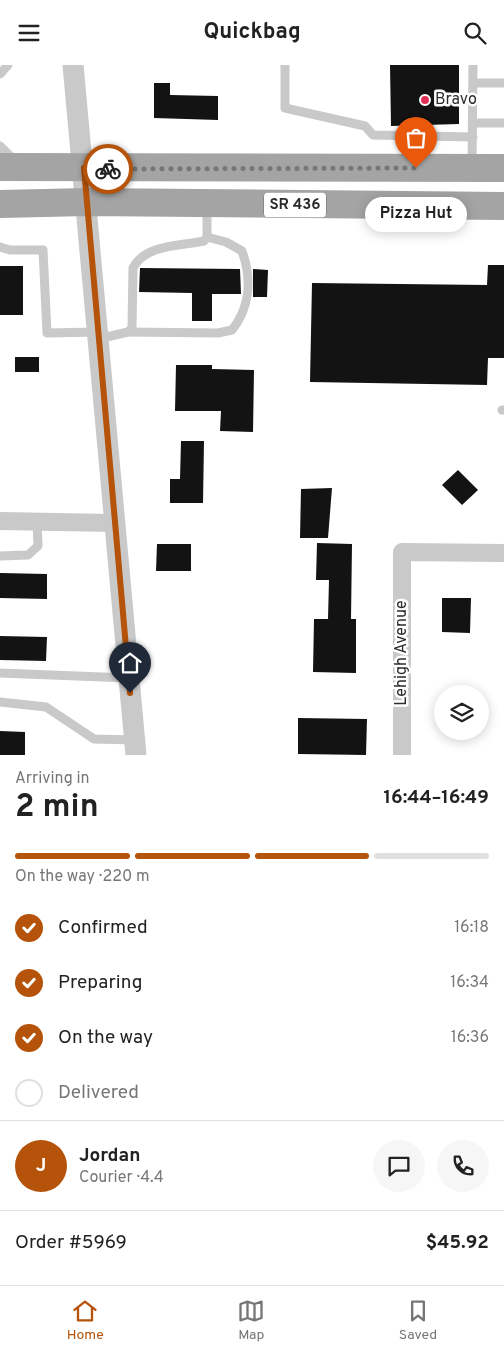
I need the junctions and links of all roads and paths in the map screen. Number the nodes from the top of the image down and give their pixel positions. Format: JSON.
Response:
{"nodes":[{"id":1,"x":8,"y":65,"type":"edge"},
{"id":2,"x":74,"y":65,"type":"edge"},
{"id":3,"x":285,"y":65,"type":"edge"},
{"id":4,"x":473,"y":65,"type":"edge"},
{"id":5,"x":0,"y":74,"type":"edge"},
{"id":6,"x":473,"y":83,"type":"junction"},
{"id":7,"x":504,"y":83,"type":"edge"},
{"id":8,"x":472,"y":123,"type":"junction"},
{"id":9,"x":504,"y":123,"type":"edge"},
{"id":10,"x":473,"y":137,"type":"junction"},
{"id":11,"x":0,"y":146,"type":"edge"},
{"id":12,"x":11,"y":167,"type":"edge"},
{"id":13,"x":84,"y":168,"type":"junction"},
{"id":14,"x":472,"y":168,"type":"junction"},
{"id":15,"x":504,"y":168,"type":"edge"},
{"id":16,"x":504,"y":188,"type":"edge"},
{"id":17,"x":87,"y":202,"type":"junction"},
{"id":18,"x":0,"y":203,"type":"edge"},
{"id":19,"x":207,"y":204,"type":"junction"},
{"id":20,"x":359,"y":205,"type":"junction"},
{"id":21,"x":504,"y":206,"type":"edge"},
{"id":22,"x":207,"y":237,"type":"junction"},
{"id":23,"x":0,"y":247,"type":"edge"},
{"id":24,"x":128,"y":332,"type":"junction"},
{"id":25,"x":98,"y":335,"type":"junction"},
{"id":26,"x":0,"y":521,"type":"edge"},
{"id":27,"x":37,"y":522,"type":"junction"},
{"id":28,"x":113,"y":523,"type":"junction"},
{"id":29,"x":504,"y":553,"type":"edge"},
{"id":30,"x":0,"y":555,"type":"edge"},
{"id":31,"x":0,"y":673,"type":"edge"},
{"id":32,"x":128,"y":677,"type":"junction"},
{"id":33,"x":0,"y":702,"type":"edge"},
{"id":34,"x":135,"y":747,"type":"edge"},
{"id":35,"x":402,"y":755,"type":"edge"}],
"edges":[{"from":1,"to":5,"type":"lane"},
{"from":2,"to":13,"type":"street"},
{"from":3,"to":10,"type":"lane"},
{"from":4,"to":6,"type":"lane"},
{"from":6,"to":7,"type":"lane"},
{"from":6,"to":8,"type":"lane"},
{"from":8,"to":9,"type":"lane"},
{"from":8,"to":10,"type":"lane"},
{"from":10,"to":14,"type":"lane"},
{"from":11,"to":12,"type":"lane"},
{"from":12,"to":13,"type":"main road","number":"SR 436"},
{"from":13,"to":14,"type":"main road","number":"SR 436"},
{"from":13,"to":17,"type":"street"},
{"from":14,"to":15,"type":"main road","number":"SR 436"},
{"from":16,"to":20,"type":"main road"},
{"from":17,"to":18,"type":"main road","number":"SR 436"},
{"from":17,"to":19,"type":"main road","number":"SR 436"},
{"from":17,"to":25,"type":"street"},
{"from":19,"to":20,"type":"main road","number":"SR 436"},
{"from":19,"to":22,"type":"lane"},
{"from":20,"to":21,"type":"main road","number":"SR 436"},
{"from":22,"to":24,"type":"lane"},
{"from":22,"to":24,"type":"lane"},
{"from":23,"to":25,"type":"lane"},
{"from":24,"to":25,"type":"lane"},
{"from":25,"to":28,"type":"street"},
{"from":26,"to":27,"type":"street"},
{"from":27,"to":28,"type":"street"},
{"from":27,"to":30,"type":"lane"},
{"from":28,"to":32,"type":"street"},
{"from":29,"to":35,"type":"street","name":"Lehigh Avenue"},
{"from":31,"to":32,"type":"lane"},
{"from":32,"to":34,"type":"street"},
{"from":33,"to":34,"type":"lane"}]}
